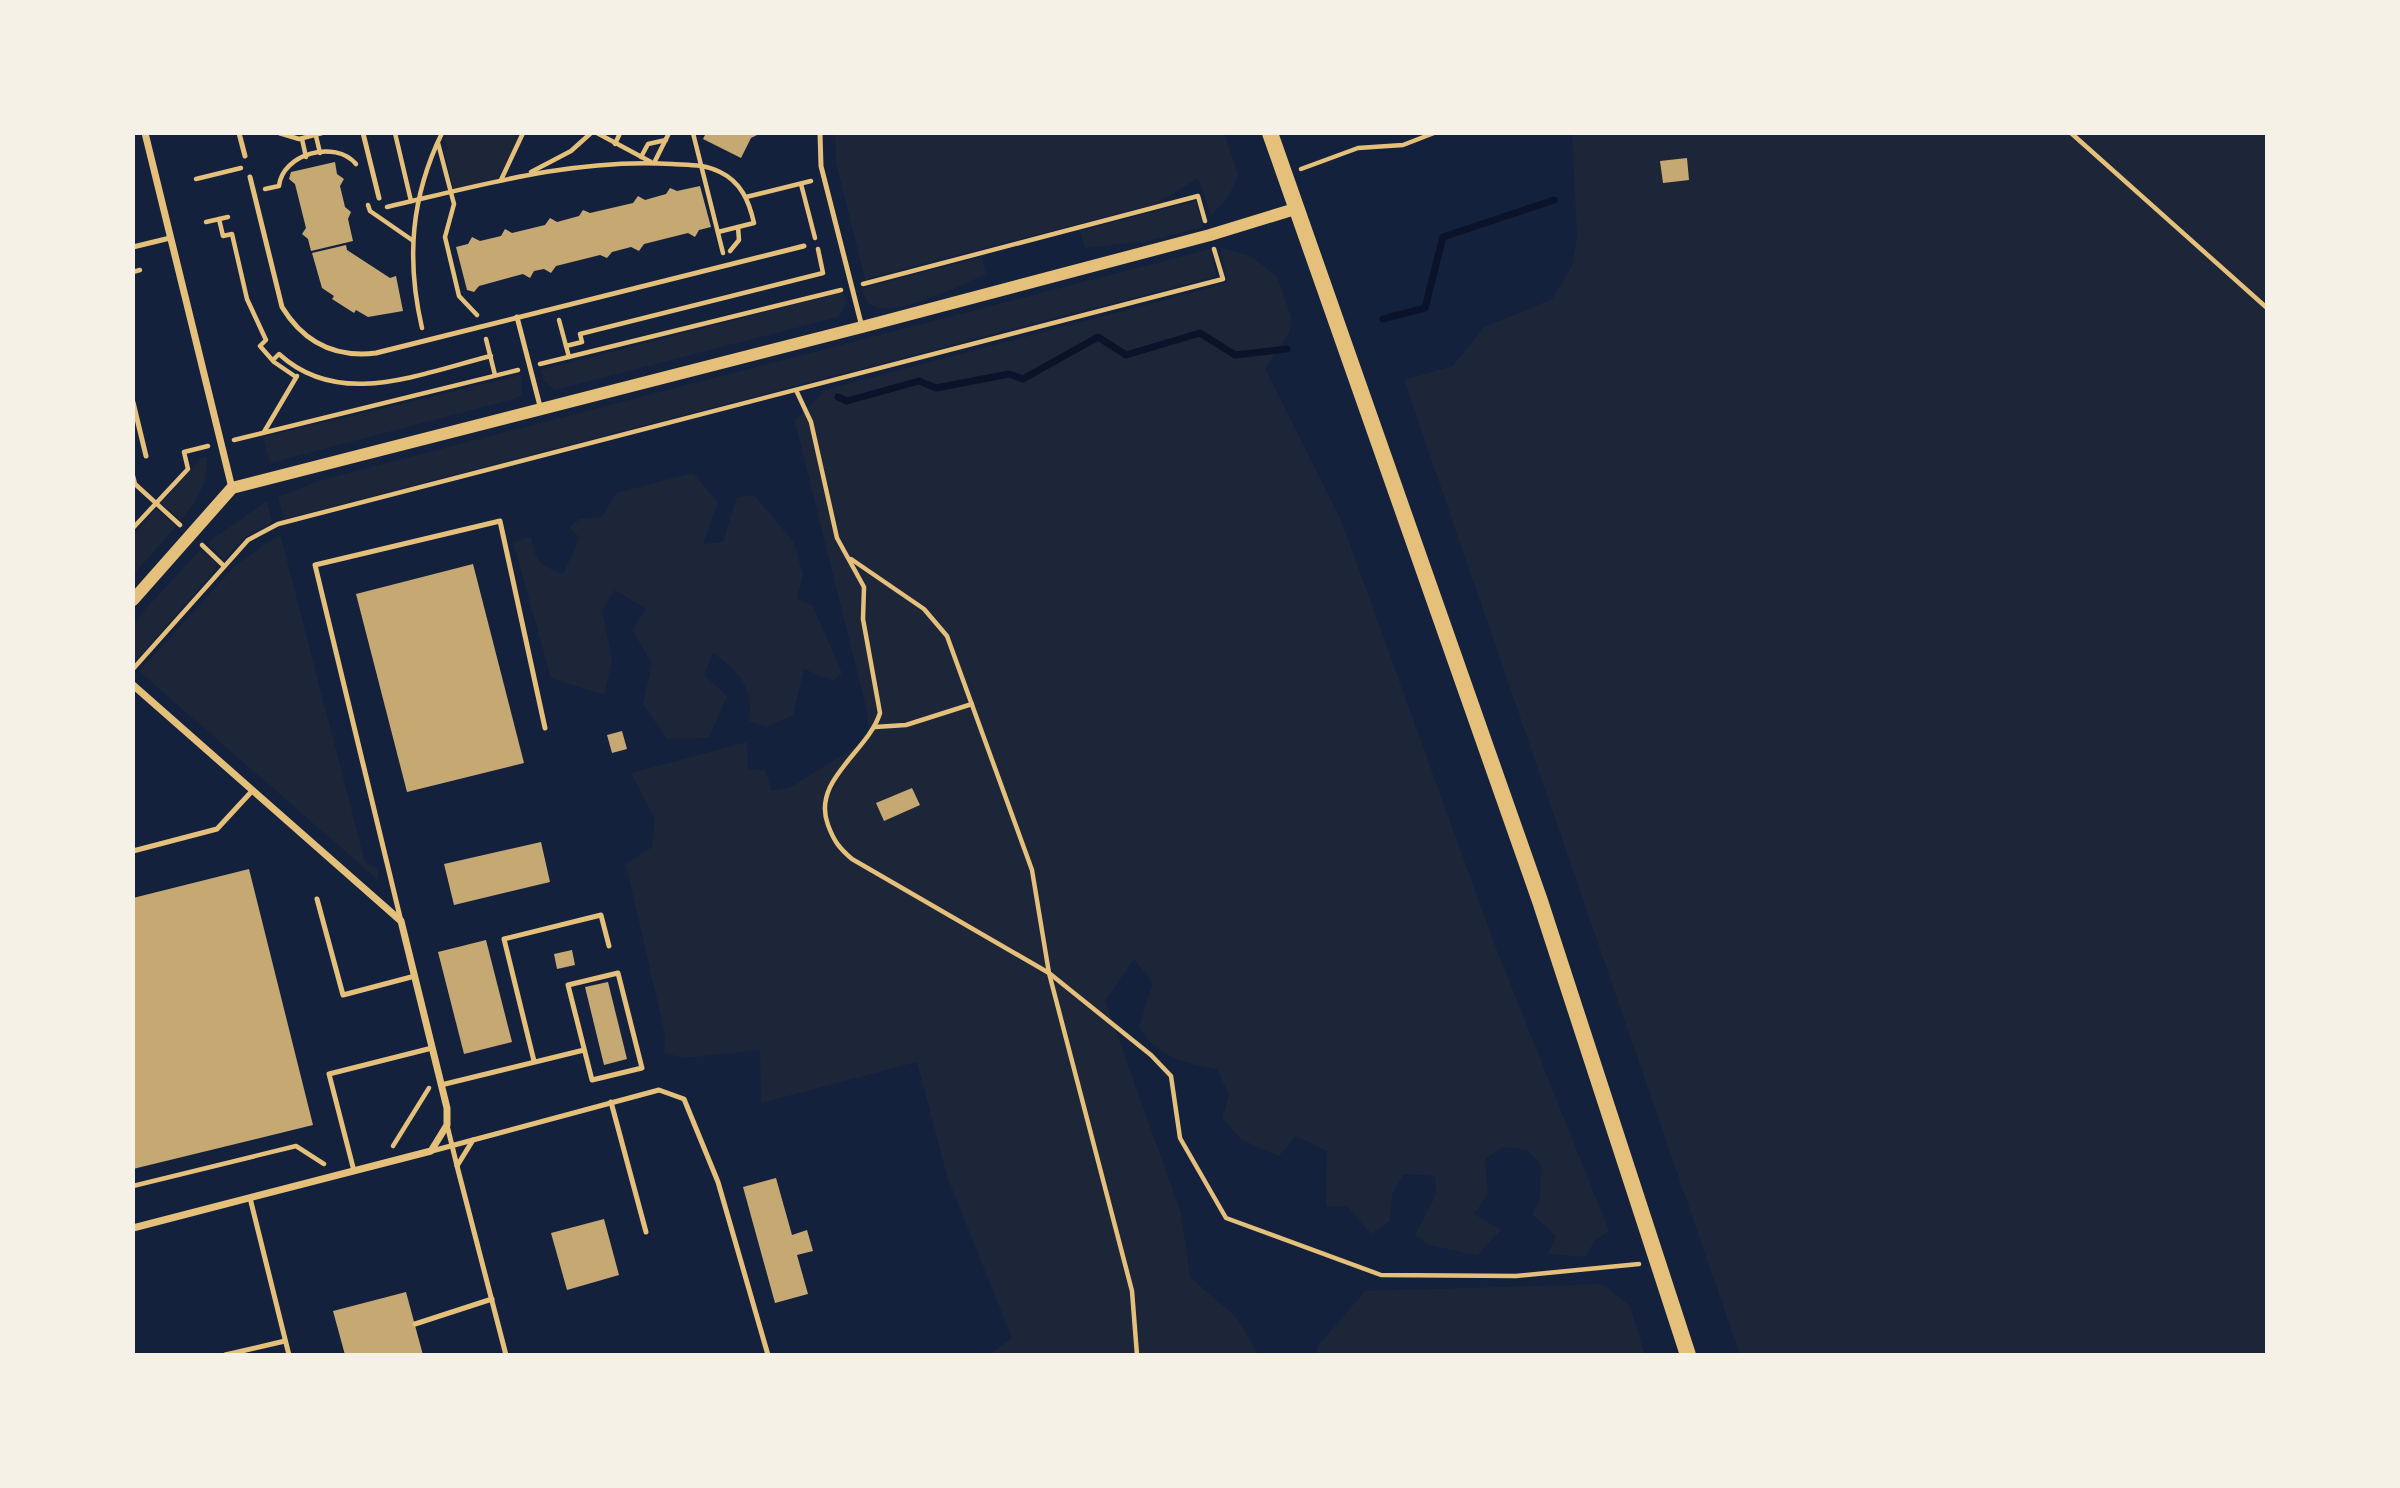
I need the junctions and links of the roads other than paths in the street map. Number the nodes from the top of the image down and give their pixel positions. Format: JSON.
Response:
{"nodes":[{"id":1,"x":145,"y":133,"type":"edge"},
{"id":2,"x":239,"y":133,"type":"edge"},
{"id":3,"x":363,"y":133,"type":"edge"},
{"id":4,"x":820,"y":133,"type":"edge"},
{"id":5,"x":1270,"y":133,"type":"edge"},
{"id":6,"x":245,"y":156,"type":"dead end"},
{"id":7,"x":250,"y":177,"type":"dead end"},
{"id":8,"x":379,"y":198,"type":"dead end"},
{"id":9,"x":1295,"y":209,"type":"junction"},
{"id":10,"x":170,"y":237,"type":"junction"},
{"id":11,"x":804,"y":246,"type":"dead end"},
{"id":12,"x":133,"y":247,"type":"edge"},
{"id":13,"x":517,"y":317,"type":"junction"},
{"id":14,"x":862,"y":327,"type":"junction"},
{"id":15,"x":133,"y":402,"type":"edge"},
{"id":16,"x":541,"y":410,"type":"junction"},
{"id":17,"x":146,"y":456,"type":"dead end"},
{"id":18,"x":232,"y":488,"type":"junction"},
{"id":19,"x":133,"y":600,"type":"edge"},
{"id":20,"x":133,"y":685,"type":"edge"},
{"id":21,"x":545,"y":728,"type":"dead end"},
{"id":22,"x":253,"y":790,"type":"junction"},
{"id":23,"x":133,"y":851,"type":"edge"},
{"id":24,"x":317,"y":899,"type":"dead end"},
{"id":25,"x":401,"y":921,"type":"junction"},
{"id":26,"x":609,"y":946,"type":"dead end"},
{"id":27,"x":415,"y":976,"type":"junction"},
{"id":28,"x":432,"y":1048,"type":"junction"},
{"id":29,"x":584,"y":1049,"type":"junction"},
{"id":30,"x":534,"y":1061,"type":"junction"},
{"id":31,"x":441,"y":1084,"type":"junction"},
{"id":32,"x":611,"y":1102,"type":"junction"},
{"id":33,"x":447,"y":1125,"type":"junction"},
{"id":34,"x":473,"y":1140,"type":"junction"},
{"id":35,"x":451,"y":1146,"type":"junction"},
{"id":36,"x":431,"y":1151,"type":"junction"},
{"id":37,"x":457,"y":1166,"type":"junction"},
{"id":38,"x":354,"y":1171,"type":"junction"},
{"id":39,"x":250,"y":1198,"type":"junction"},
{"id":40,"x":133,"y":1228,"type":"edge"},
{"id":41,"x":646,"y":1232,"type":"dead end"},
{"id":42,"x":492,"y":1299,"type":"junction"},
{"id":43,"x":415,"y":1324,"type":"dead end"},
{"id":44,"x":285,"y":1340,"type":"junction"},
{"id":45,"x":225,"y":1355,"type":"edge"},
{"id":46,"x":289,"y":1355,"type":"edge"},
{"id":47,"x":506,"y":1355,"type":"edge"},
{"id":48,"x":768,"y":1355,"type":"edge"},
{"id":49,"x":1688,"y":1355,"type":"edge"}],
"edges":[{"from":1,"to":10,"type":"street"},
{"from":2,"to":6,"type":"lane"},
{"from":3,"to":8,"type":"lane"},
{"from":4,"to":14,"type":"lane"},
{"from":5,"to":9,"type":"main road"},
{"from":7,"to":13,"type":"lane"},
{"from":9,"to":14,"type":"street"},
{"from":9,"to":49,"type":"main road"},
{"from":10,"to":12,"type":"lane"},
{"from":10,"to":18,"type":"street"},
{"from":11,"to":13,"type":"lane"},
{"from":13,"to":16,"type":"lane"},
{"from":14,"to":16,"type":"street"},
{"from":15,"to":17,"type":"lane"},
{"from":16,"to":18,"type":"street"},
{"from":18,"to":19,"type":"street"},
{"from":20,"to":22,"type":"street"},
{"from":21,"to":25,"type":"lane"},
{"from":22,"to":23,"type":"lane"},
{"from":22,"to":25,"type":"street"},
{"from":24,"to":27,"type":"lane"},
{"from":25,"to":27,"type":"street"},
{"from":26,"to":30,"type":"lane"},
{"from":27,"to":28,"type":"street"},
{"from":28,"to":31,"type":"street"},
{"from":28,"to":38,"type":"lane"},
{"from":29,"to":29,"type":"lane"},
{"from":29,"to":30,"type":"lane"},
{"from":30,"to":31,"type":"lane"},
{"from":31,"to":33,"type":"street"},
{"from":32,"to":34,"type":"lane"},
{"from":32,"to":41,"type":"lane"},
{"from":32,"to":48,"type":"lane"},
{"from":33,"to":35,"type":"lane"},
{"from":33,"to":36,"type":"street"},
{"from":34,"to":35,"type":"lane"},
{"from":34,"to":37,"type":"lane"},
{"from":35,"to":36,"type":"lane"},
{"from":35,"to":37,"type":"lane"},
{"from":36,"to":38,"type":"street"},
{"from":37,"to":42,"type":"lane"},
{"from":38,"to":39,"type":"street"},
{"from":39,"to":40,"type":"street"},
{"from":39,"to":44,"type":"lane"},
{"from":42,"to":43,"type":"lane"},
{"from":42,"to":47,"type":"lane"},
{"from":44,"to":45,"type":"lane"},
{"from":44,"to":46,"type":"lane"}]}
